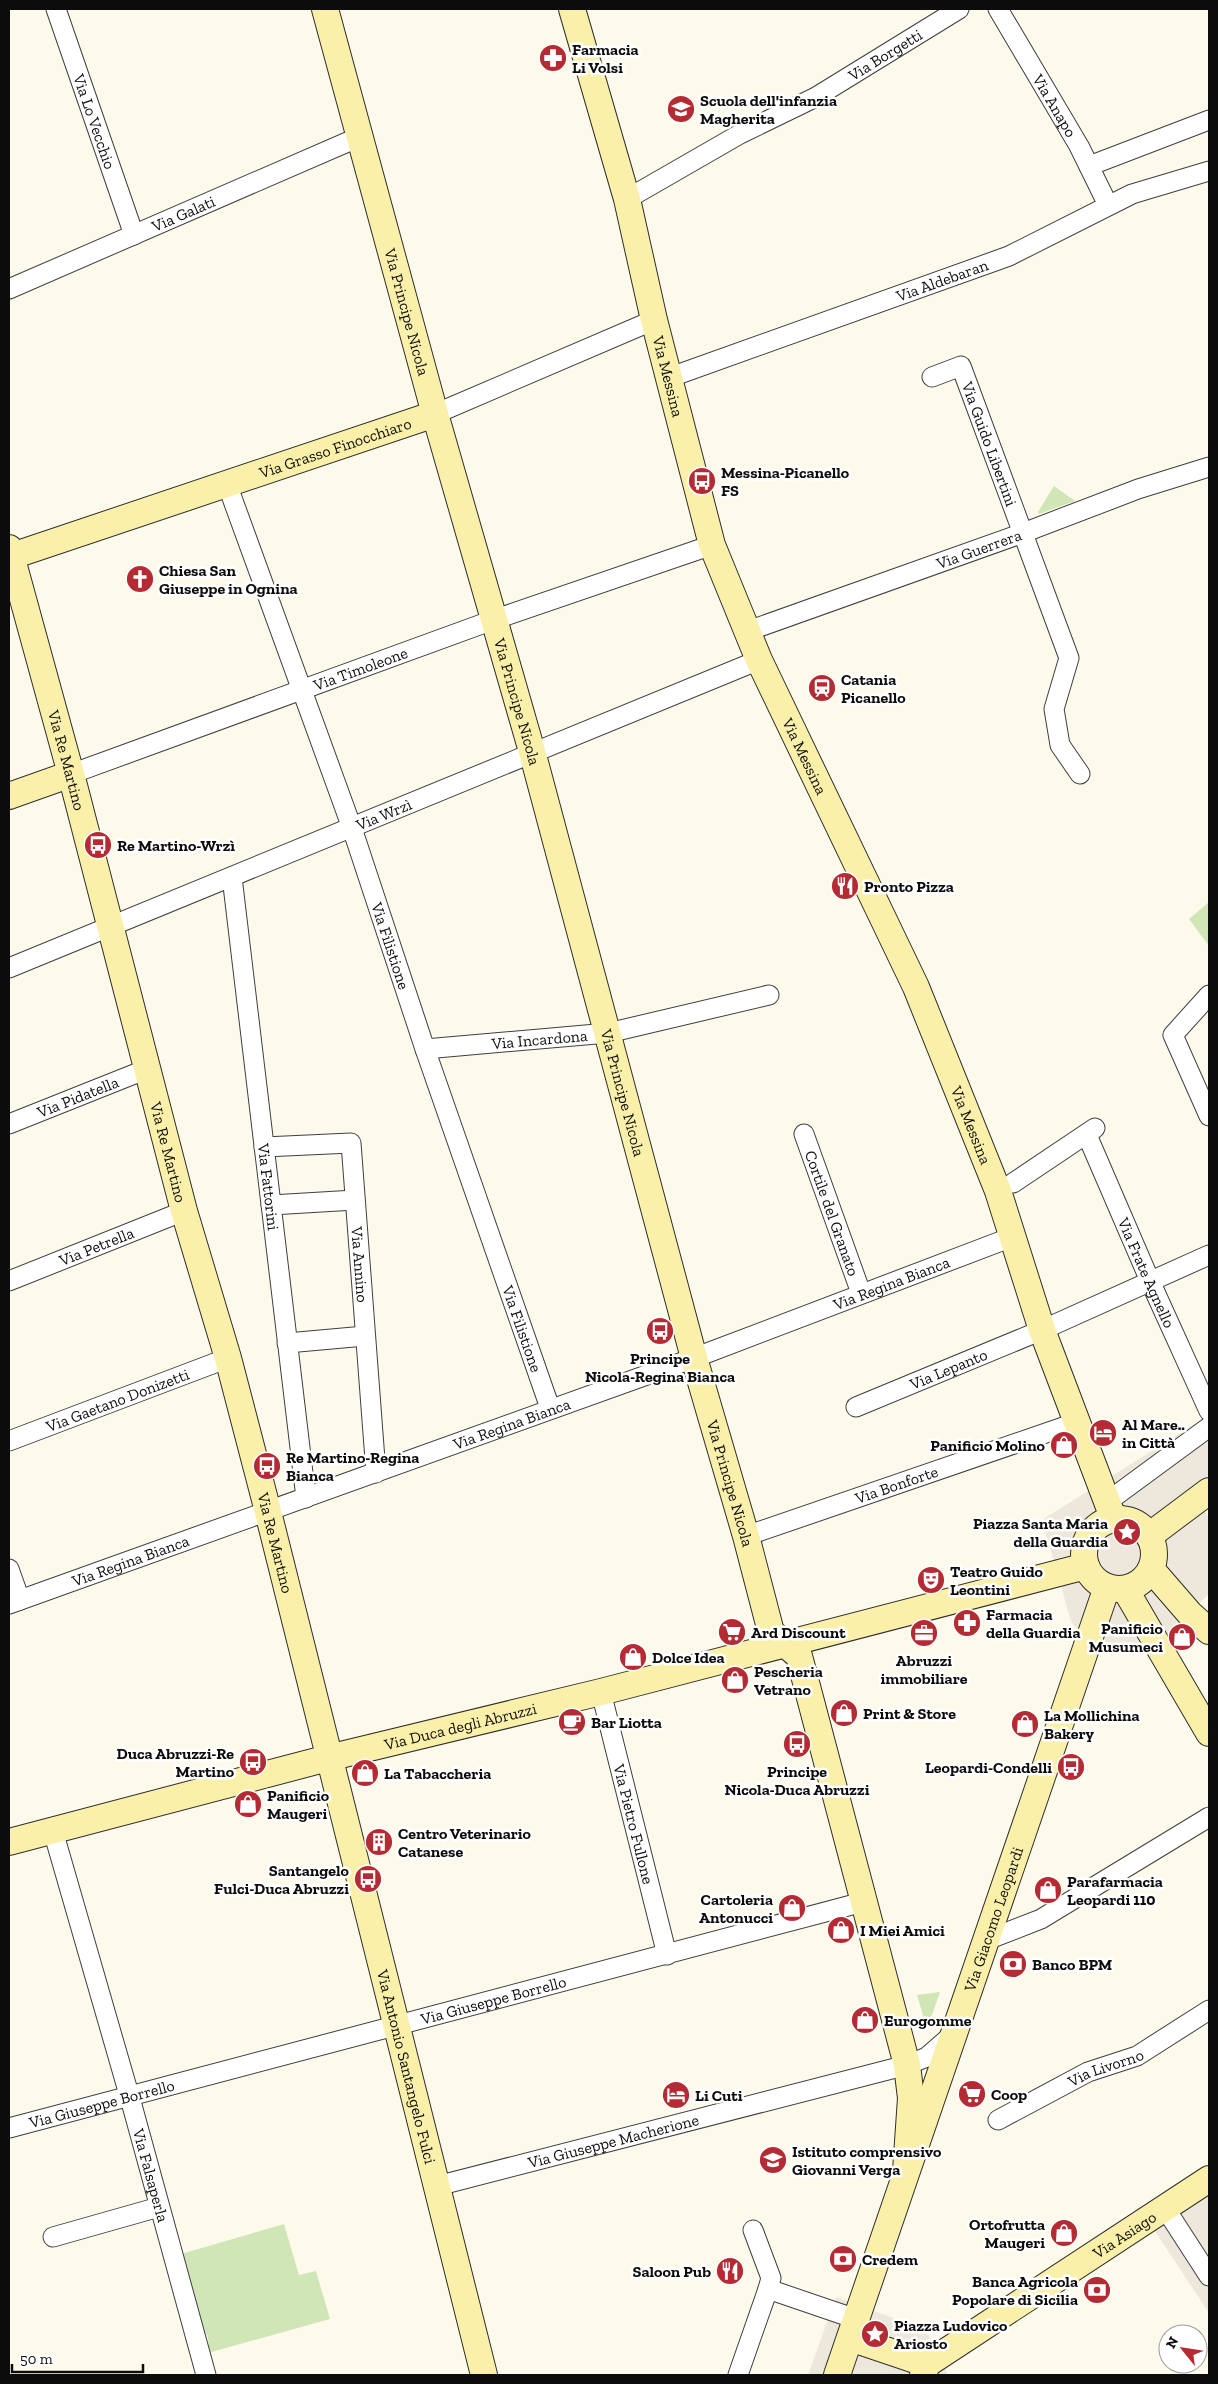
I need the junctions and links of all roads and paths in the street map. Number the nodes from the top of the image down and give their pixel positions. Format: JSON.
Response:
{"nodes":[{"id":1,"x":56,"y":9,"type":"edge"},
{"id":2,"x":326,"y":9,"type":"edge"},
{"id":3,"x":572,"y":9,"type":"edge"},
{"id":4,"x":959,"y":9,"type":"edge"},
{"id":5,"x":998,"y":9,"type":"edge"},
{"id":6,"x":1208,"y":121,"type":"edge"},
{"id":7,"x":359,"y":137,"type":"junction"},
{"id":8,"x":1089,"y":166,"type":"junction"},
{"id":9,"x":1208,"y":171,"type":"edge"},
{"id":10,"x":627,"y":199,"type":"junction"},
{"id":11,"x":1108,"y":205,"type":"junction"},
{"id":12,"x":134,"y":235,"type":"junction"},
{"id":13,"x":9,"y":290,"type":"edge"},
{"id":14,"x":654,"y":320,"type":"junction"},
{"id":15,"x":932,"y":377,"type":"dead end"},
{"id":16,"x":668,"y":378,"type":"junction"},
{"id":17,"x":435,"y":414,"type":"junction"},
{"id":18,"x":1209,"y":467,"type":"edge"},
{"id":19,"x":226,"y":484,"type":"junction"},
{"id":20,"x":1023,"y":533,"type":"junction"},
{"id":21,"x":712,"y":545,"type":"junction"},
{"id":22,"x":10,"y":554,"type":"edge"},
{"id":23,"x":493,"y":620,"type":"junction"},
{"id":24,"x":748,"y":631,"type":"junction"},
{"id":25,"x":759,"y":660,"type":"junction"},
{"id":26,"x":302,"y":690,"type":"junction"},
{"id":27,"x":533,"y":755,"type":"junction"},
{"id":28,"x":71,"y":774,"type":"junction"},
{"id":29,"x":1080,"y":774,"type":"dead end"},
{"id":30,"x":9,"y":796,"type":"edge"},
{"id":31,"x":352,"y":828,"type":"junction"},
{"id":32,"x":232,"y":877,"type":"junction"},
{"id":33,"x":110,"y":927,"type":"junction"},
{"id":34,"x":9,"y":968,"type":"edge"},
{"id":35,"x":769,"y":994,"type":"dead end"},
{"id":36,"x":1209,"y":995,"type":"edge"},
{"id":37,"x":608,"y":1033,"type":"junction"},
{"id":38,"x":425,"y":1049,"type":"junction"},
{"id":39,"x":147,"y":1069,"type":"junction"},
{"id":40,"x":1209,"y":1116,"type":"edge"},
{"id":41,"x":9,"y":1124,"type":"edge"},
{"id":42,"x":804,"y":1134,"type":"dead end"},
{"id":43,"x":264,"y":1147,"type":"junction"},
{"id":44,"x":1013,"y":1183,"type":"dead end"},
{"id":45,"x":355,"y":1200,"type":"junction"},
{"id":46,"x":271,"y":1205,"type":"junction"},
{"id":47,"x":184,"y":1211,"type":"junction"},
{"id":48,"x":1012,"y":1237,"type":"junction"},
{"id":49,"x":1209,"y":1255,"type":"edge"},
{"id":50,"x":9,"y":1281,"type":"edge"},
{"id":51,"x":1150,"y":1281,"type":"junction"},
{"id":52,"x":861,"y":1293,"type":"junction"},
{"id":53,"x":1042,"y":1330,"type":"junction"},
{"id":54,"x":365,"y":1336,"type":"junction"},
{"id":55,"x":287,"y":1343,"type":"junction"},
{"id":56,"x":228,"y":1358,"type":"junction"},
{"id":57,"x":694,"y":1358,"type":"junction"},
{"id":58,"x":856,"y":1407,"type":"dead end"},
{"id":59,"x":550,"y":1408,"type":"junction"},
{"id":60,"x":1209,"y":1410,"type":"edge"},
{"id":61,"x":1075,"y":1423,"type":"junction"},
{"id":62,"x":1209,"y":1427,"type":"edge"},
{"id":63,"x":9,"y":1441,"type":"edge"},
{"id":64,"x":376,"y":1473,"type":"junction"},
{"id":65,"x":1209,"y":1491,"type":"edge"},
{"id":66,"x":306,"y":1498,"type":"junction"},
{"id":67,"x":1107,"y":1501,"type":"junction"},
{"id":68,"x":268,"y":1512,"type":"junction"},
{"id":69,"x":746,"y":1536,"type":"junction"},
{"id":70,"x":1150,"y":1536,"type":"junction"},
{"id":71,"x":1086,"y":1566,"type":"junction"},
{"id":72,"x":9,"y":1569,"type":"edge"},
{"id":73,"x":1151,"y":1569,"type":"junction"},
{"id":74,"x":1116,"y":1588,"type":"junction"},
{"id":75,"x":14,"y":1602,"type":"edge"},
{"id":76,"x":1209,"y":1631,"type":"edge"},
{"id":77,"x":784,"y":1643,"type":"junction"},
{"id":78,"x":601,"y":1692,"type":"junction"},
{"id":79,"x":1209,"y":1734,"type":"edge"},
{"id":80,"x":328,"y":1758,"type":"junction"},
{"id":81,"x":1209,"y":1817,"type":"edge"},
{"id":82,"x":53,"y":1831,"type":"junction"},
{"id":83,"x":9,"y":1842,"type":"edge"},
{"id":84,"x":862,"y":1902,"type":"junction"},
{"id":85,"x":988,"y":1940,"type":"junction"},
{"id":86,"x":667,"y":1955,"type":"junction"},
{"id":87,"x":1209,"y":2010,"type":"edge"},
{"id":88,"x":397,"y":2027,"type":"junction"},
{"id":89,"x":955,"y":2032,"type":"junction"},
{"id":90,"x":907,"y":2065,"type":"junction"},
{"id":91,"x":130,"y":2098,"type":"junction"},
{"id":92,"x":998,"y":2120,"type":"dead end"},
{"id":93,"x":9,"y":2128,"type":"edge"},
{"id":94,"x":906,"y":2170,"type":"junction"},
{"id":95,"x":1209,"y":2178,"type":"edge"},
{"id":96,"x":437,"y":2186,"type":"junction"},
{"id":97,"x":159,"y":2207,"type":"junction"},
{"id":98,"x":1165,"y":2208,"type":"junction"},
{"id":99,"x":752,"y":2230,"type":"dead end"},
{"id":100,"x":53,"y":2237,"type":"dead end"},
{"id":101,"x":1209,"y":2276,"type":"edge"},
{"id":102,"x":768,"y":2289,"type":"junction"},
{"id":103,"x":855,"y":2321,"type":"junction"},
{"id":104,"x":929,"y":2365,"type":"edge"},
{"id":105,"x":206,"y":2375,"type":"edge"},
{"id":106,"x":484,"y":2375,"type":"edge"},
{"id":107,"x":738,"y":2375,"type":"edge"},
{"id":108,"x":837,"y":2375,"type":"edge"}],
"edges":[{"from":1,"to":12,"type":"street","name":"Via Lo Vecchio"},
{"from":2,"to":7,"type":"main road","name":"Via Principe Nicola"},
{"from":3,"to":10,"type":"main road","name":"Via Messina"},
{"from":4,"to":10,"type":"street","name":"Via Borgetti"},
{"from":5,"to":8,"type":"street","name":"Via Anapo"},
{"from":6,"to":8,"type":"street"},
{"from":7,"to":12,"type":"street","name":"Via Galati"},
{"from":7,"to":17,"type":"main road","name":"Via Principe Nicola"},
{"from":8,"to":11,"type":"street","name":"Via Anapo"},
{"from":9,"to":11,"type":"street","name":"Via Aldebaran"},
{"from":10,"to":14,"type":"main road","name":"Via Messina"},
{"from":11,"to":16,"type":"street","name":"Via Aldebaran"},
{"from":12,"to":13,"type":"street","name":"Via Galati"},
{"from":14,"to":16,"type":"main road","name":"Via Messina"},
{"from":14,"to":17,"type":"street","name":"Via Grasso Finocchiaro"},
{"from":15,"to":20,"type":"street","name":"Via Guido Libertini"},
{"from":16,"to":21,"type":"main road","name":"Via Messina"},
{"from":17,"to":19,"type":"main road","name":"Via Grasso Finocchiaro"},
{"from":17,"to":23,"type":"main road","name":"Via Principe Nicola"},
{"from":18,"to":20,"type":"street","name":"Via Guerrera"},
{"from":19,"to":22,"type":"main road","name":"Via Grasso Finocchiaro"},
{"from":19,"to":26,"type":"street","name":"Via Filistione"},
{"from":20,"to":24,"type":"street","name":"Via Guerrera"},
{"from":20,"to":29,"type":"street","name":"Via Guido Libertini"},
{"from":21,"to":23,"type":"street","name":"Via Timoleone"},
{"from":21,"to":24,"type":"main road","name":"Via Messina"},
{"from":22,"to":28,"type":"main road","name":"Via Re Martino"},
{"from":23,"to":26,"type":"street","name":"Via Timoleone"},
{"from":23,"to":27,"type":"main road","name":"Via Principe Nicola"},
{"from":24,"to":25,"type":"main road","name":"Via Messina"},
{"from":25,"to":27,"type":"street","name":"Via Wrzì"},
{"from":25,"to":48,"type":"main road","name":"Via Messina"},
{"from":26,"to":28,"type":"street","name":"Via Timoleone"},
{"from":26,"to":31,"type":"street","name":"Via Filistione"},
{"from":27,"to":31,"type":"street","name":"Via Wrzì"},
{"from":27,"to":37,"type":"main road","name":"Via Principe Nicola"},
{"from":28,"to":30,"type":"main road","name":"Via Timoleone"},
{"from":28,"to":33,"type":"main road","name":"Via Re Martino"},
{"from":31,"to":32,"type":"street","name":"Via Wrzì"},
{"from":31,"to":38,"type":"street","name":"Via Filistione"},
{"from":32,"to":33,"type":"street","name":"Via Wrzì"},
{"from":32,"to":43,"type":"street","name":"Via Fattorini"},
{"from":33,"to":34,"type":"street","name":"Via Wrzì"},
{"from":33,"to":39,"type":"main road","name":"Via Re Martino"},
{"from":35,"to":37,"type":"street","name":"Via Incardona"},
{"from":36,"to":40,"type":"street"},
{"from":37,"to":38,"type":"street","name":"Via Incardona"},
{"from":37,"to":57,"type":"main road","name":"Via Principe Nicola"},
{"from":38,"to":59,"type":"street","name":"Via Filistione"},
{"from":39,"to":41,"type":"street","name":"Via Pidatella"},
{"from":39,"to":47,"type":"main road","name":"Via Re Martino"},
{"from":42,"to":52,"type":"street","name":"Cortile del Granato"},
{"from":43,"to":45,"type":"street","name":"Via Annino"},
{"from":43,"to":46,"type":"street","name":"Via Fattorini"},
{"from":44,"to":51,"type":"street","name":"Via Frate Agnello"},
{"from":45,"to":46,"type":"street"},
{"from":45,"to":54,"type":"street","name":"Via Annino"},
{"from":46,"to":55,"type":"street","name":"Via Fattorini"},
{"from":47,"to":50,"type":"street","name":"Via Petrella"},
{"from":47,"to":56,"type":"main road","name":"Via Re Martino"},
{"from":48,"to":52,"type":"street","name":"Via Regina Bianca"},
{"from":48,"to":53,"type":"main road","name":"Via Messina"},
{"from":49,"to":51,"type":"street","name":"Via Lepanto"},
{"from":51,"to":53,"type":"street","name":"Via Lepanto"},
{"from":51,"to":60,"type":"street","name":"Via Frate Agnello"},
{"from":52,"to":57,"type":"street","name":"Via Regina Bianca"},
{"from":53,"to":58,"type":"street","name":"Via Lepanto"},
{"from":53,"to":61,"type":"main road","name":"Via Messina"},
{"from":54,"to":55,"type":"street"},
{"from":54,"to":64,"type":"street","name":"Via Annino"},
{"from":55,"to":66,"type":"street","name":"Via Fattorini"},
{"from":56,"to":63,"type":"street","name":"Via Gaetano Donizetti"},
{"from":56,"to":68,"type":"main road","name":"Via Re Martino"},
{"from":57,"to":59,"type":"street","name":"Via Regina Bianca"},
{"from":57,"to":69,"type":"main road","name":"Via Principe Nicola"},
{"from":59,"to":64,"type":"street","name":"Via Regina Bianca"},
{"from":61,"to":67,"type":"main road","name":"Via Messina"},
{"from":61,"to":69,"type":"street","name":"Via Bonforte"},
{"from":62,"to":67,"type":"street"},
{"from":64,"to":66,"type":"street","name":"Via Regina Bianca"},
{"from":65,"to":70,"type":"main road"},
{"from":66,"to":68,"type":"street","name":"Via Regina Bianca"},
{"from":67,"to":70,"type":"main road"},
{"from":67,"to":71,"type":"main road"},
{"from":68,"to":75,"type":"street","name":"Via Regina Bianca"},
{"from":68,"to":80,"type":"main road","name":"Via Re Martino"},
{"from":69,"to":77,"type":"main road","name":"Via Principe Nicola"},
{"from":70,"to":73,"type":"main road"},
{"from":71,"to":74,"type":"main road"},
{"from":71,"to":77,"type":"main road","name":"Via Duca degli Abruzzi"},
{"from":72,"to":75,"type":"street"},
{"from":73,"to":74,"type":"main road"},
{"from":73,"to":76,"type":"main road"},
{"from":74,"to":79,"type":"main road"},
{"from":74,"to":85,"type":"main road","name":"Via Giacomo Leopardi"},
{"from":77,"to":78,"type":"main road","name":"Via Duca degli Abruzzi"},
{"from":77,"to":84,"type":"main road","name":"Via Principe Nicola"},
{"from":78,"to":80,"type":"main road","name":"Via Duca degli Abruzzi"},
{"from":78,"to":86,"type":"street","name":"Via Pietro Fullone"},
{"from":80,"to":82,"type":"main road","name":"Via Duca degli Abruzzi"},
{"from":80,"to":88,"type":"main road","name":"Via Antonio Santangelo Fulci"},
{"from":81,"to":85,"type":"street"},
{"from":82,"to":83,"type":"main road","name":"Via Duca degli Abruzzi"},
{"from":82,"to":91,"type":"street","name":"Via Falsaperla"},
{"from":84,"to":86,"type":"street","name":"Via Giuseppe Borrello"},
{"from":84,"to":90,"type":"main road","name":"Via Principe Nicola"},
{"from":85,"to":89,"type":"main road","name":"Via Giacomo Leopardi"},
{"from":86,"to":88,"type":"street","name":"Via Giuseppe Borrello"},
{"from":87,"to":92,"type":"street","name":"Via Livorno"},
{"from":88,"to":91,"type":"street","name":"Via Giuseppe Borrello"},
{"from":88,"to":96,"type":"main road","name":"Via Antonio Santangelo Fulci"},
{"from":89,"to":90,"type":"street","name":"Via Giuseppe Macherione"},
{"from":89,"to":94,"type":"main road","name":"Via Giacomo Leopardi"},
{"from":90,"to":94,"type":"main road","name":"Via Principe Nicola"},
{"from":90,"to":96,"type":"street","name":"Via Giuseppe Macherione"},
{"from":91,"to":93,"type":"street","name":"Via Giuseppe Borrello"},
{"from":91,"to":97,"type":"street","name":"Via Falsaperla"},
{"from":94,"to":103,"type":"main road","name":"Via Giacomo Leopardi"},
{"from":95,"to":98,"type":"main road","name":"Via Asiago"},
{"from":96,"to":106,"type":"main road","name":"Via Antonio Santangelo Fulci"},
{"from":97,"to":100,"type":"street"},
{"from":97,"to":105,"type":"street","name":"Via Falsaperla"},
{"from":98,"to":101,"type":"street"},
{"from":98,"to":104,"type":"main road","name":"Via Asiago"},
{"from":99,"to":102,"type":"street"},
{"from":102,"to":103,"type":"street"},
{"from":102,"to":107,"type":"street"},
{"from":103,"to":104,"type":"main road"},
{"from":103,"to":108,"type":"main road","name":"Via Giacomo Leopardi"}]}
